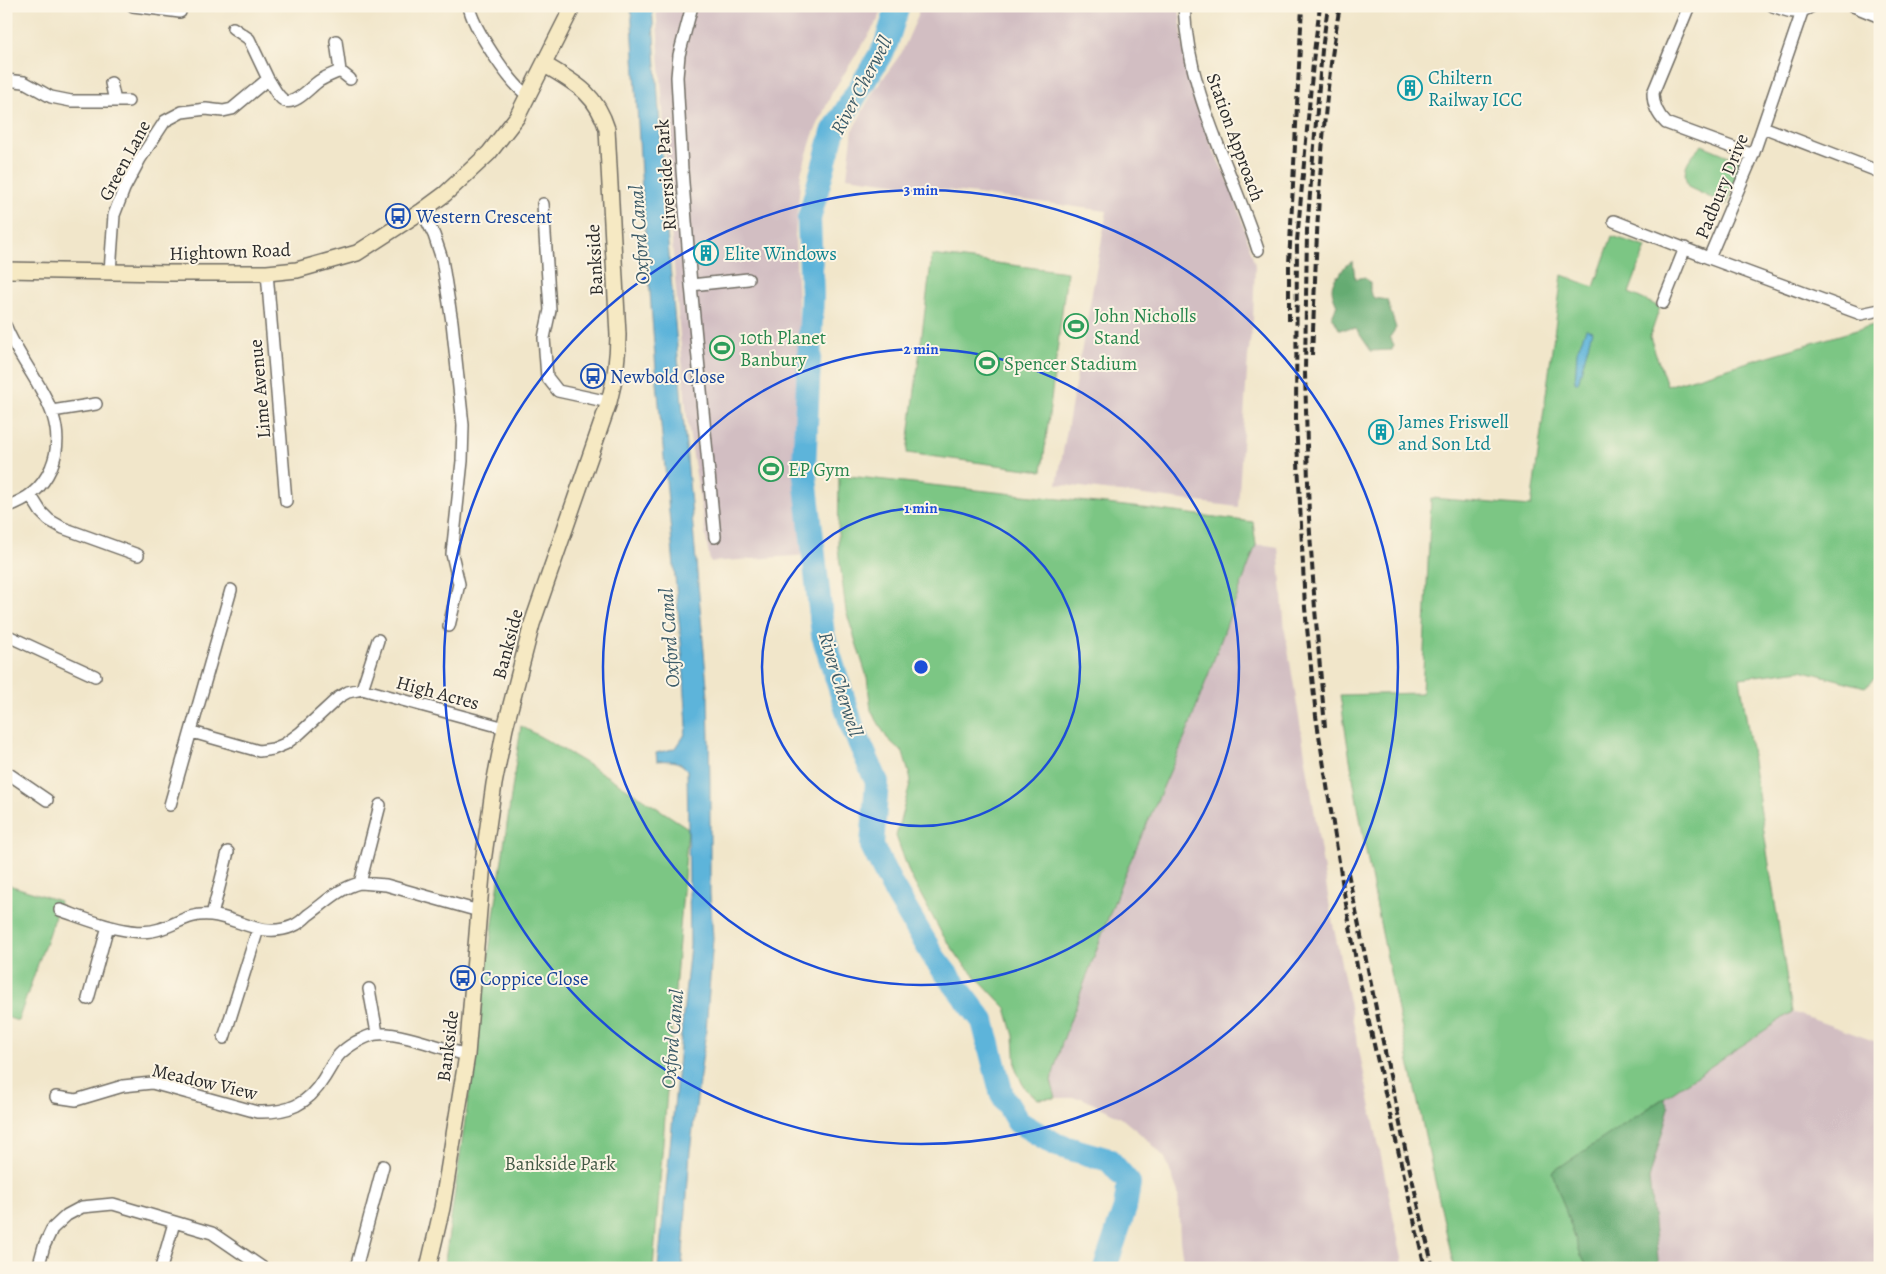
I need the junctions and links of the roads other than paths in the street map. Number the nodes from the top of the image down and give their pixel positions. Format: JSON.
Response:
{"nodes":[{"id":1,"x":133,"y":6,"type":"edge"},
{"id":2,"x":469,"y":6,"type":"edge"},
{"id":3,"x":573,"y":6,"type":"edge"},
{"id":4,"x":692,"y":6,"type":"edge"},
{"id":5,"x":1184,"y":6,"type":"edge"},
{"id":6,"x":1689,"y":6,"type":"edge"},
{"id":7,"x":1773,"y":6,"type":"edge"},
{"id":8,"x":1853,"y":6,"type":"edge"},
{"id":9,"x":161,"y":8,"type":"edge"},
{"id":10,"x":1807,"y":9,"type":"edge"},
{"id":11,"x":180,"y":12,"type":"dead end"},
{"id":12,"x":1880,"y":17,"type":"edge"},
{"id":13,"x":233,"y":28,"type":"dead end"},
{"id":14,"x":336,"y":41,"type":"dead end"},
{"id":15,"x":544,"y":65,"type":"junction"},
{"id":16,"x":340,"y":71,"type":"junction"},
{"id":17,"x":268,"y":79,"type":"junction"},
{"id":18,"x":350,"y":79,"type":"dead end"},
{"id":19,"x":6,"y":80,"type":"edge"},
{"id":20,"x":111,"y":82,"type":"dead end"},
{"id":21,"x":529,"y":96,"type":"junction"},
{"id":22,"x":115,"y":101,"type":"junction"},
{"id":23,"x":128,"y":101,"type":"dead end"},
{"id":24,"x":1763,"y":127,"type":"junction"},
{"id":25,"x":1753,"y":155,"type":"junction"},
{"id":26,"x":1880,"y":172,"type":"edge"},
{"id":27,"x":543,"y":204,"type":"dead end"},
{"id":28,"x":422,"y":211,"type":"junction"},
{"id":29,"x":1614,"y":221,"type":"dead end"},
{"id":30,"x":1685,"y":248,"type":"junction"},
{"id":31,"x":1258,"y":250,"type":"dead end"},
{"id":32,"x":1710,"y":258,"type":"junction"},
{"id":33,"x":6,"y":270,"type":"edge"},
{"id":34,"x":110,"y":272,"type":"junction"},
{"id":35,"x":267,"y":273,"type":"junction"},
{"id":36,"x":748,"y":279,"type":"dead end"},
{"id":37,"x":691,"y":285,"type":"junction"},
{"id":38,"x":1663,"y":303,"type":"dead end"},
{"id":39,"x":1880,"y":310,"type":"edge"},
{"id":40,"x":6,"y":327,"type":"edge"},
{"id":41,"x":609,"y":402,"type":"junction"},
{"id":42,"x":96,"y":404,"type":"dead end"},
{"id":43,"x":52,"y":411,"type":"junction"},
{"id":44,"x":31,"y":496,"type":"junction"},
{"id":45,"x":286,"y":501,"type":"dead end"},
{"id":46,"x":6,"y":507,"type":"edge"},
{"id":47,"x":715,"y":537,"type":"dead end"},
{"id":48,"x":138,"y":555,"type":"dead end"},
{"id":49,"x":230,"y":590,"type":"dead end"},
{"id":50,"x":449,"y":626,"type":"dead end"},
{"id":51,"x":6,"y":635,"type":"edge"},
{"id":52,"x":378,"y":640,"type":"dead end"},
{"id":53,"x":95,"y":676,"type":"dead end"},
{"id":54,"x":362,"y":689,"type":"junction"},
{"id":55,"x":505,"y":728,"type":"junction"},
{"id":56,"x":192,"y":732,"type":"junction"},
{"id":57,"x":6,"y":772,"type":"edge"},
{"id":58,"x":47,"y":800,"type":"dead end"},
{"id":59,"x":170,"y":805,"type":"dead end"},
{"id":60,"x":380,"y":805,"type":"dead end"},
{"id":61,"x":228,"y":852,"type":"dead end"},
{"id":62,"x":360,"y":883,"type":"junction"},
{"id":63,"x":60,"y":910,"type":"dead end"},
{"id":64,"x":479,"y":911,"type":"junction"},
{"id":65,"x":212,"y":915,"type":"junction"},
{"id":66,"x":108,"y":926,"type":"junction"},
{"id":67,"x":258,"y":929,"type":"junction"},
{"id":68,"x":369,"y":989,"type":"dead end"},
{"id":69,"x":88,"y":999,"type":"dead end"},
{"id":70,"x":377,"y":1034,"type":"junction"},
{"id":71,"x":224,"y":1038,"type":"dead end"},
{"id":72,"x":467,"y":1055,"type":"junction"},
{"id":73,"x":56,"y":1097,"type":"dead end"},
{"id":74,"x":383,"y":1166,"type":"dead end"},
{"id":75,"x":174,"y":1222,"type":"junction"},
{"id":76,"x":38,"y":1268,"type":"edge"},
{"id":77,"x":161,"y":1268,"type":"edge"},
{"id":78,"x":263,"y":1268,"type":"edge"},
{"id":79,"x":356,"y":1268,"type":"edge"},
{"id":80,"x":428,"y":1268,"type":"edge"}],
"edges":[{"from":1,"to":9,"type":"street"},
{"from":2,"to":21,"type":"street"},
{"from":3,"to":15,"type":"street","name":"Hightown Road"},
{"from":4,"to":37,"type":"street","name":"Riverside Park"},
{"from":5,"to":31,"type":"street","name":"Station Approach"},
{"from":6,"to":25,"type":"street"},
{"from":7,"to":10,"type":"street"},
{"from":8,"to":12,"type":"street"},
{"from":9,"to":11,"type":"street"},
{"from":10,"to":24,"type":"street","name":"Padbury Drive"},
{"from":13,"to":17,"type":"street"},
{"from":14,"to":16,"type":"street"},
{"from":15,"to":21,"type":"street","name":"Hightown Road"},
{"from":15,"to":41,"type":"street","name":"Bankside"},
{"from":16,"to":17,"type":"street"},
{"from":16,"to":18,"type":"street"},
{"from":17,"to":34,"type":"street","name":"Green Lane"},
{"from":19,"to":22,"type":"street"},
{"from":20,"to":22,"type":"street"},
{"from":21,"to":28,"type":"street","name":"Hightown Road"},
{"from":22,"to":23,"type":"street"},
{"from":24,"to":25,"type":"street","name":"Padbury Drive"},
{"from":24,"to":26,"type":"street"},
{"from":25,"to":32,"type":"street","name":"Padbury Drive"},
{"from":27,"to":41,"type":"street"},
{"from":28,"to":35,"type":"street","name":"Hightown Road"},
{"from":28,"to":50,"type":"street"},
{"from":29,"to":30,"type":"street"},
{"from":30,"to":32,"type":"street"},
{"from":30,"to":38,"type":"street"},
{"from":32,"to":39,"type":"street","name":"Padbury Drive"},
{"from":33,"to":34,"type":"street","name":"Hightown Road"},
{"from":34,"to":35,"type":"street","name":"Hightown Road"},
{"from":35,"to":45,"type":"street","name":"Lime Avenue"},
{"from":36,"to":37,"type":"street"},
{"from":37,"to":47,"type":"street","name":"Riverside Park"},
{"from":40,"to":43,"type":"street"},
{"from":41,"to":55,"type":"street","name":"Bankside"},
{"from":42,"to":43,"type":"street"},
{"from":43,"to":44,"type":"street"},
{"from":44,"to":46,"type":"street"},
{"from":44,"to":48,"type":"street"},
{"from":49,"to":56,"type":"street"},
{"from":51,"to":53,"type":"street"},
{"from":52,"to":54,"type":"street"},
{"from":54,"to":55,"type":"street","name":"High Acres"},
{"from":54,"to":56,"type":"street"},
{"from":55,"to":64,"type":"street","name":"Bankside"},
{"from":56,"to":59,"type":"street"},
{"from":57,"to":58,"type":"street"},
{"from":60,"to":62,"type":"street"},
{"from":61,"to":65,"type":"street"},
{"from":62,"to":64,"type":"street"},
{"from":62,"to":67,"type":"street"},
{"from":63,"to":66,"type":"street"},
{"from":64,"to":72,"type":"street","name":"Bankside"},
{"from":65,"to":66,"type":"street"},
{"from":65,"to":67,"type":"street"},
{"from":66,"to":69,"type":"street"},
{"from":67,"to":71,"type":"street"},
{"from":68,"to":70,"type":"street"},
{"from":70,"to":72,"type":"street"},
{"from":70,"to":73,"type":"street","name":"Meadow View"},
{"from":72,"to":80,"type":"street","name":"Bankside"},
{"from":74,"to":79,"type":"street"},
{"from":75,"to":76,"type":"street"},
{"from":75,"to":77,"type":"street"},
{"from":75,"to":78,"type":"street"}]}
